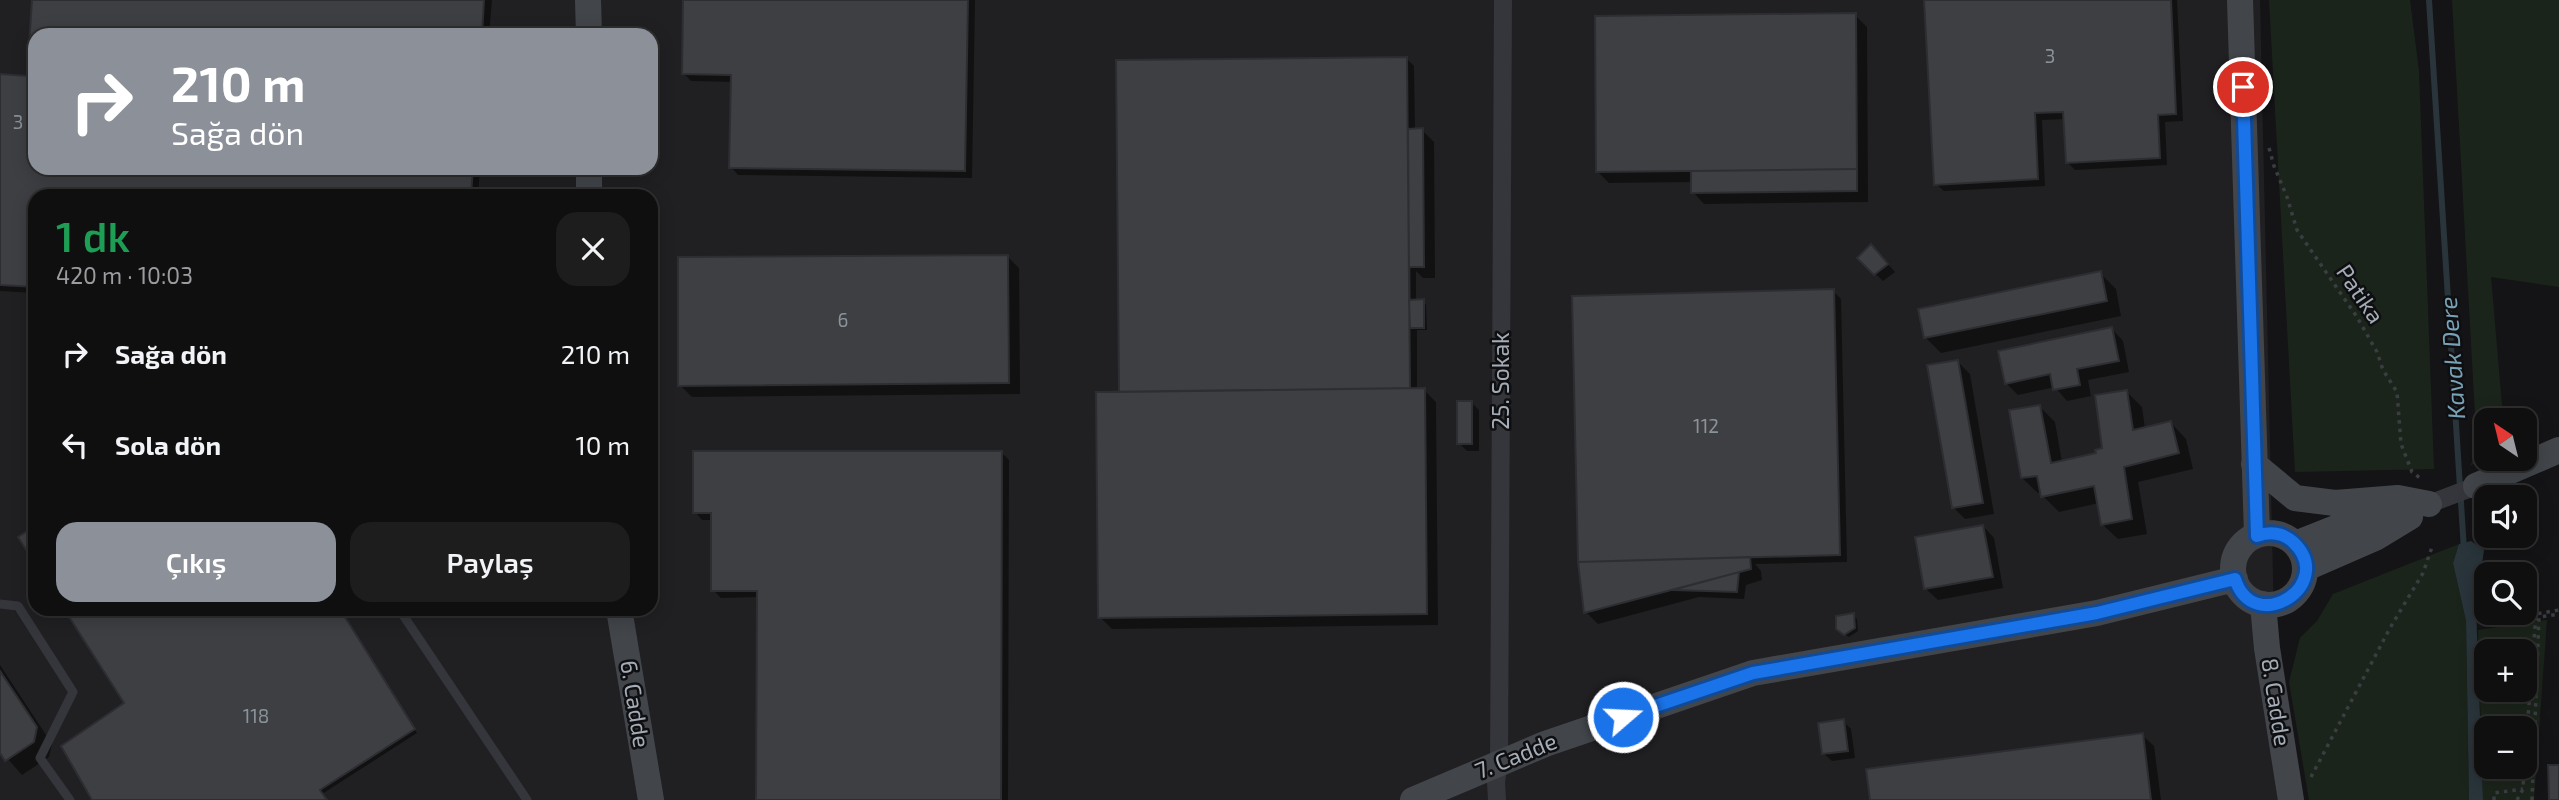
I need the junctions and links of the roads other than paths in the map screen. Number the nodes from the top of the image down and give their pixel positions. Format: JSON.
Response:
{"nodes":[{"id":1,"x":589,"y":0,"type":"edge"},
{"id":2,"x":1503,"y":0,"type":"edge"},
{"id":3,"x":2240,"y":0,"type":"edge"},
{"id":4,"x":589,"y":28,"type":"edge"},
{"id":5,"x":2559,"y":450,"type":"edge"},
{"id":6,"x":2254,"y":464,"type":"junction"},
{"id":7,"x":2478,"y":485,"type":"edge"},
{"id":8,"x":2474,"y":486,"type":"edge"},
{"id":9,"x":2426,"y":493,"type":"junction"},
{"id":10,"x":2257,"y":536,"type":"junction"},
{"id":11,"x":2295,"y":544,"type":"junction"},
{"id":12,"x":2306,"y":568,"type":"junction"},
{"id":13,"x":2235,"y":579,"type":"junction"},
{"id":14,"x":0,"y":604,"type":"edge"},
{"id":15,"x":2263,"y":604,"type":"junction"},
{"id":16,"x":404,"y":616,"type":"edge"},
{"id":17,"x":620,"y":616,"type":"edge"},
{"id":18,"x":1499,"y":761,"type":"junction"},
{"id":19,"x":2299,"y":793,"type":"edge"},
{"id":20,"x":71,"y":800,"type":"edge"},
{"id":21,"x":527,"y":800,"type":"edge"},
{"id":22,"x":651,"y":800,"type":"edge"},
{"id":23,"x":1413,"y":800,"type":"edge"},
{"id":24,"x":1497,"y":800,"type":"edge"}],
"edges":[{"from":1,"to":4,"type":"street"},
{"from":2,"to":18,"type":"street","name":"25. Sokak"},
{"from":3,"to":6,"type":"street"},
{"from":5,"to":7,"type":"street"},
{"from":6,"to":9,"type":"street"},
{"from":6,"to":10,"type":"street"},
{"from":8,"to":9,"type":"street"},
{"from":9,"to":11,"type":"street"},
{"from":9,"to":12,"type":"street"},
{"from":10,"to":11,"type":"street"},
{"from":10,"to":13,"type":"street"},
{"from":11,"to":12,"type":"street"},
{"from":12,"to":15,"type":"street"},
{"from":13,"to":15,"type":"street"},
{"from":13,"to":18,"type":"street","name":"7. Cadde"},
{"from":14,"to":20,"type":"lane"},
{"from":15,"to":19,"type":"street","name":"8. Cadde"},
{"from":16,"to":21,"type":"lane"},
{"from":17,"to":22,"type":"street","name":"6. Cadde"},
{"from":18,"to":23,"type":"street","name":"7. Cadde"},
{"from":18,"to":24,"type":"street","name":"25. Sokak"}]}
